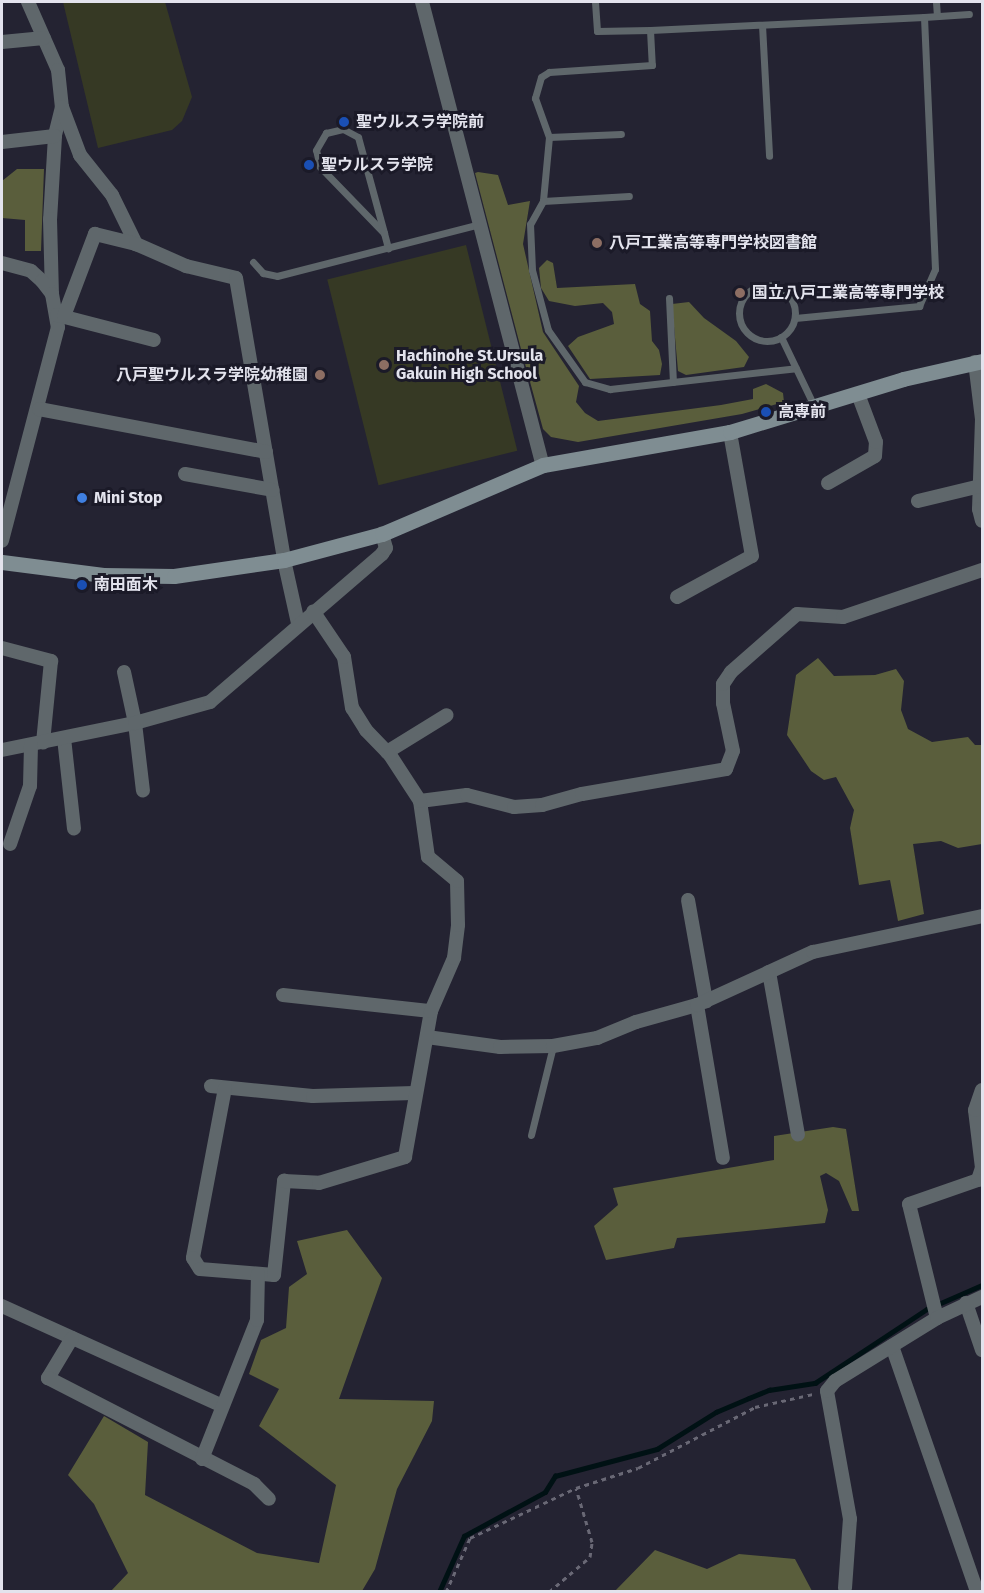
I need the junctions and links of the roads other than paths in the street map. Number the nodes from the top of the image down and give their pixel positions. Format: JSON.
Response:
{"nodes":[{"id":1,"x":28,"y":2,"type":"edge"},
{"id":2,"x":422,"y":2,"type":"edge"},
{"id":3,"x":595,"y":2,"type":"edge"},
{"id":4,"x":936,"y":2,"type":"edge"},
{"id":5,"x":969,"y":14,"type":"dead end"},
{"id":6,"x":937,"y":16,"type":"junction"},
{"id":7,"x":924,"y":17,"type":"junction"},
{"id":8,"x":762,"y":25,"type":"junction"},
{"id":9,"x":650,"y":30,"type":"junction"},
{"id":10,"x":44,"y":38,"type":"junction"},
{"id":11,"x":2,"y":42,"type":"edge"},
{"id":12,"x":62,"y":106,"type":"junction"},
{"id":13,"x":621,"y":134,"type":"dead end"},
{"id":14,"x":55,"y":136,"type":"junction"},
{"id":15,"x":549,"y":137,"type":"junction"},
{"id":16,"x":2,"y":142,"type":"edge"},
{"id":17,"x":769,"y":156,"type":"dead end"},
{"id":18,"x":629,"y":196,"type":"dead end"},
{"id":19,"x":543,"y":201,"type":"junction"},
{"id":20,"x":480,"y":224,"type":"junction"},
{"id":21,"x":384,"y":233,"type":"junction"},
{"id":22,"x":136,"y":244,"type":"junction"},
{"id":23,"x":388,"y":248,"type":"junction"},
{"id":24,"x":253,"y":262,"type":"dead end"},
{"id":25,"x":2,"y":263,"type":"edge"},
{"id":26,"x":52,"y":294,"type":"junction"},
{"id":27,"x":669,"y":298,"type":"dead end"},
{"id":28,"x":61,"y":316,"type":"junction"},
{"id":29,"x":795,"y":318,"type":"junction"},
{"id":30,"x":781,"y":337,"type":"junction"},
{"id":31,"x":154,"y":340,"type":"dead end"},
{"id":32,"x":979,"y":361,"type":"edge"},
{"id":33,"x":796,"y":368,"type":"junction"},
{"id":34,"x":673,"y":382,"type":"junction"},
{"id":35,"x":858,"y":394,"type":"junction"},
{"id":36,"x":815,"y":408,"type":"junction"},
{"id":37,"x":39,"y":409,"type":"junction"},
{"id":38,"x":730,"y":432,"type":"junction"},
{"id":39,"x":266,"y":452,"type":"junction"},
{"id":40,"x":543,"y":465,"type":"junction"},
{"id":41,"x":185,"y":474,"type":"dead end"},
{"id":42,"x":828,"y":483,"type":"dead end"},
{"id":43,"x":980,"y":486,"type":"junction"},
{"id":44,"x":273,"y":490,"type":"junction"},
{"id":45,"x":918,"y":501,"type":"dead end"},
{"id":46,"x":982,"y":521,"type":"edge"},
{"id":47,"x":382,"y":534,"type":"junction"},
{"id":48,"x":2,"y":541,"type":"edge"},
{"id":49,"x":284,"y":560,"type":"junction"},
{"id":50,"x":2,"y":562,"type":"edge"},
{"id":51,"x":982,"y":570,"type":"edge"},
{"id":52,"x":677,"y":597,"type":"dead end"},
{"id":53,"x":313,"y":611,"type":"junction"},
{"id":54,"x":298,"y":623,"type":"junction"},
{"id":55,"x":2,"y":648,"type":"edge"},
{"id":56,"x":124,"y":672,"type":"dead end"},
{"id":57,"x":447,"y":715,"type":"dead end"},
{"id":58,"x":135,"y":723,"type":"junction"},
{"id":59,"x":64,"y":738,"type":"junction"},
{"id":60,"x":37,"y":744,"type":"junction"},
{"id":61,"x":2,"y":750,"type":"edge"},
{"id":62,"x":387,"y":752,"type":"junction"},
{"id":63,"x":143,"y":791,"type":"dead end"},
{"id":64,"x":420,"y":801,"type":"junction"},
{"id":65,"x":74,"y":828,"type":"dead end"},
{"id":66,"x":10,"y":844,"type":"dead end"},
{"id":67,"x":688,"y":900,"type":"dead end"},
{"id":68,"x":982,"y":916,"type":"edge"},
{"id":69,"x":769,"y":972,"type":"junction"},
{"id":70,"x":283,"y":995,"type":"dead end"},
{"id":71,"x":702,"y":1003,"type":"junction"},
{"id":72,"x":431,"y":1011,"type":"junction"},
{"id":73,"x":427,"y":1037,"type":"junction"},
{"id":74,"x":553,"y":1046,"type":"junction"},
{"id":75,"x":982,"y":1090,"type":"edge"},
{"id":76,"x":414,"y":1093,"type":"junction"},
{"id":77,"x":798,"y":1134,"type":"dead end"},
{"id":78,"x":531,"y":1135,"type":"dead end"},
{"id":79,"x":723,"y":1158,"type":"dead end"},
{"id":80,"x":258,"y":1274,"type":"junction"},
{"id":81,"x":982,"y":1297,"type":"edge"},
{"id":82,"x":966,"y":1303,"type":"junction"},
{"id":83,"x":2,"y":1306,"type":"edge"},
{"id":84,"x":938,"y":1318,"type":"junction"},
{"id":85,"x":72,"y":1338,"type":"junction"},
{"id":86,"x":892,"y":1346,"type":"junction"},
{"id":87,"x":982,"y":1350,"type":"edge"},
{"id":88,"x":222,"y":1406,"type":"junction"},
{"id":89,"x":202,"y":1460,"type":"junction"},
{"id":90,"x":269,"y":1499,"type":"dead end"},
{"id":91,"x":845,"y":1588,"type":"dead end"},
{"id":92,"x":977,"y":1592,"type":"edge"}],
"edges":[{"from":1,"to":10,"type":"street"},
{"from":2,"to":20,"type":"street"},
{"from":3,"to":9,"type":"lane"},
{"from":4,"to":6,"type":"lane"},
{"from":5,"to":6,"type":"lane"},
{"from":6,"to":7,"type":"lane"},
{"from":7,"to":8,"type":"lane"},
{"from":7,"to":29,"type":"lane"},
{"from":8,"to":9,"type":"lane"},
{"from":8,"to":17,"type":"lane"},
{"from":9,"to":15,"type":"lane"},
{"from":10,"to":11,"type":"street"},
{"from":10,"to":12,"type":"street"},
{"from":12,"to":14,"type":"street"},
{"from":12,"to":22,"type":"street"},
{"from":13,"to":15,"type":"lane"},
{"from":14,"to":16,"type":"street"},
{"from":14,"to":26,"type":"street"},
{"from":15,"to":19,"type":"lane"},
{"from":18,"to":19,"type":"lane"},
{"from":19,"to":34,"type":"lane"},
{"from":20,"to":23,"type":"lane"},
{"from":20,"to":40,"type":"street"},
{"from":21,"to":21,"type":"lane"},
{"from":21,"to":23,"type":"lane"},
{"from":22,"to":28,"type":"street"},
{"from":22,"to":39,"type":"street"},
{"from":23,"to":24,"type":"lane"},
{"from":25,"to":26,"type":"street"},
{"from":26,"to":28,"type":"street"},
{"from":27,"to":34,"type":"lane"},
{"from":28,"to":31,"type":"street"},
{"from":28,"to":37,"type":"street"},
{"from":29,"to":30,"type":"lane"},
{"from":29,"to":30,"type":"lane"},
{"from":30,"to":33,"type":"lane"},
{"from":32,"to":35,"type":"street"},
{"from":32,"to":43,"type":"street"},
{"from":33,"to":34,"type":"lane"},
{"from":33,"to":36,"type":"lane"},
{"from":35,"to":36,"type":"street"},
{"from":35,"to":42,"type":"street"},
{"from":36,"to":38,"type":"street"},
{"from":37,"to":39,"type":"street"},
{"from":37,"to":48,"type":"street"},
{"from":38,"to":40,"type":"street"},
{"from":38,"to":52,"type":"street"},
{"from":39,"to":44,"type":"street"},
{"from":40,"to":47,"type":"street"},
{"from":41,"to":44,"type":"street"},
{"from":43,"to":45,"type":"street"},
{"from":43,"to":46,"type":"street"},
{"from":44,"to":49,"type":"street"},
{"from":47,"to":49,"type":"street"},
{"from":47,"to":53,"type":"street"},
{"from":49,"to":50,"type":"street"},
{"from":49,"to":54,"type":"street"},
{"from":51,"to":64,"type":"street"},
{"from":53,"to":54,"type":"street"},
{"from":53,"to":62,"type":"street"},
{"from":54,"to":58,"type":"street"},
{"from":55,"to":60,"type":"street"},
{"from":56,"to":58,"type":"street"},
{"from":57,"to":62,"type":"street"},
{"from":58,"to":59,"type":"street"},
{"from":58,"to":63,"type":"street"},
{"from":59,"to":60,"type":"street"},
{"from":59,"to":65,"type":"street"},
{"from":60,"to":61,"type":"street"},
{"from":60,"to":66,"type":"street"},
{"from":62,"to":64,"type":"street"},
{"from":64,"to":72,"type":"street"},
{"from":67,"to":71,"type":"street"},
{"from":68,"to":69,"type":"street"},
{"from":69,"to":71,"type":"street"},
{"from":69,"to":77,"type":"street"},
{"from":70,"to":72,"type":"street"},
{"from":71,"to":74,"type":"street"},
{"from":71,"to":79,"type":"street"},
{"from":72,"to":73,"type":"street"},
{"from":73,"to":74,"type":"street"},
{"from":73,"to":76,"type":"street"},
{"from":74,"to":78,"type":"lane"},
{"from":75,"to":84,"type":"street"},
{"from":76,"to":80,"type":"street"},
{"from":76,"to":80,"type":"street"},
{"from":80,"to":88,"type":"street"},
{"from":81,"to":82,"type":"street"},
{"from":82,"to":84,"type":"street"},
{"from":82,"to":87,"type":"street"},
{"from":83,"to":85,"type":"street"},
{"from":84,"to":86,"type":"street"},
{"from":85,"to":88,"type":"street"},
{"from":85,"to":89,"type":"street"},
{"from":86,"to":91,"type":"street"},
{"from":86,"to":92,"type":"street"},
{"from":88,"to":89,"type":"street"},
{"from":89,"to":90,"type":"street"}]}
